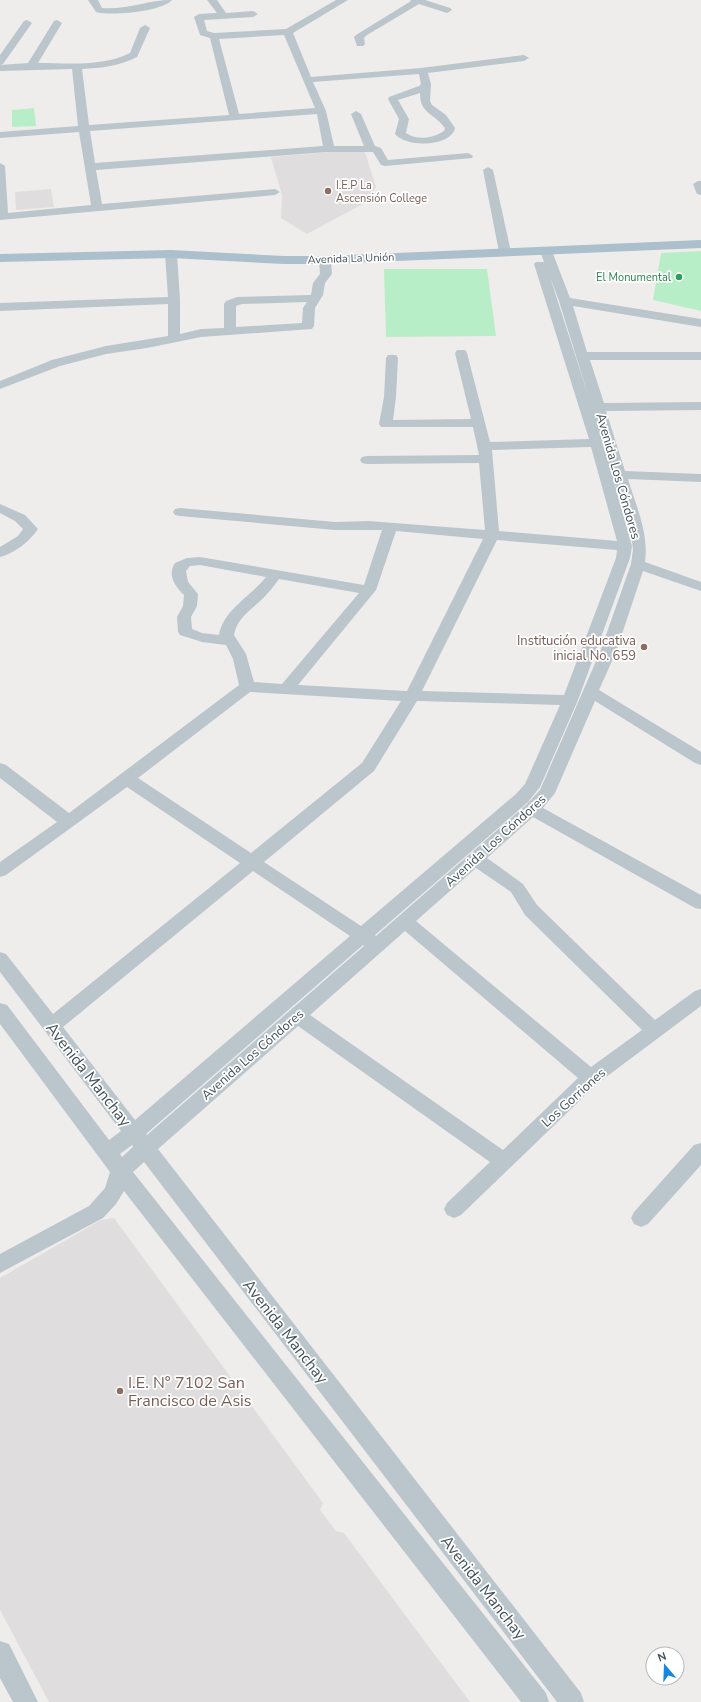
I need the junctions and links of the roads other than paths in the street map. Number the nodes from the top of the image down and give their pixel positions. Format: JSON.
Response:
{"nodes":[{"id":1,"x":93,"y":0,"type":"edge"},
{"id":2,"x":167,"y":0,"type":"edge"},
{"id":3,"x":212,"y":0,"type":"edge"},
{"id":4,"x":343,"y":0,"type":"edge"},
{"id":5,"x":416,"y":0,"type":"edge"},
{"id":6,"x":447,"y":10,"type":"dead end"},
{"id":7,"x":253,"y":14,"type":"dead end"},
{"id":8,"x":223,"y":15,"type":"junction"},
{"id":9,"x":27,"y":23,"type":"dead end"},
{"id":10,"x":57,"y":23,"type":"dead end"},
{"id":11,"x":145,"y":28,"type":"dead end"},
{"id":12,"x":288,"y":32,"type":"junction"},
{"id":13,"x":214,"y":36,"type":"junction"},
{"id":14,"x":360,"y":44,"type":"dead end"},
{"id":15,"x":524,"y":58,"type":"dead end"},
{"id":16,"x":0,"y":62,"type":"edge"},
{"id":17,"x":32,"y":66,"type":"junction"},
{"id":18,"x":77,"y":66,"type":"junction"},
{"id":19,"x":0,"y":68,"type":"edge"},
{"id":20,"x":423,"y":70,"type":"junction"},
{"id":21,"x":307,"y":80,"type":"junction"},
{"id":22,"x":425,"y":86,"type":"junction"},
{"id":23,"x":321,"y":111,"type":"junction"},
{"id":24,"x":356,"y":114,"type":"dead end"},
{"id":25,"x":235,"y":117,"type":"junction"},
{"id":26,"x":84,"y":129,"type":"junction"},
{"id":27,"x":0,"y":135,"type":"edge"},
{"id":28,"x":326,"y":149,"type":"junction"},
{"id":29,"x":371,"y":150,"type":"junction"},
{"id":30,"x":468,"y":156,"type":"dead end"},
{"id":31,"x":0,"y":166,"type":"edge"},
{"id":32,"x":90,"y":167,"type":"junction"},
{"id":33,"x":488,"y":170,"type":"dead end"},
{"id":34,"x":0,"y":174,"type":"edge"},
{"id":35,"x":701,"y":184,"type":"edge"},
{"id":36,"x":275,"y":192,"type":"dead end"},
{"id":37,"x":701,"y":192,"type":"edge"},
{"id":38,"x":98,"y":208,"type":"junction"},
{"id":39,"x":2,"y":217,"type":"edge"},
{"id":40,"x":701,"y":244,"type":"edge"},
{"id":41,"x":541,"y":251,"type":"junction"},
{"id":42,"x":505,"y":252,"type":"junction"},
{"id":43,"x":171,"y":254,"type":"junction"},
{"id":44,"x":0,"y":258,"type":"edge"},
{"id":45,"x":325,"y":260,"type":"junction"},
{"id":46,"x":315,"y":298,"type":"junction"},
{"id":47,"x":174,"y":300,"type":"junction"},
{"id":48,"x":565,"y":301,"type":"junction"},
{"id":49,"x":0,"y":307,"type":"edge"},
{"id":50,"x":701,"y":323,"type":"edge"},
{"id":51,"x":230,"y":330,"type":"junction"},
{"id":52,"x":174,"y":339,"type":"junction"},
{"id":53,"x":461,"y":353,"type":"dead end"},
{"id":54,"x":583,"y":356,"type":"junction"},
{"id":55,"x":701,"y":356,"type":"edge"},
{"id":56,"x":392,"y":358,"type":"dead end"},
{"id":57,"x":0,"y":385,"type":"edge"},
{"id":58,"x":701,"y":406,"type":"edge"},
{"id":59,"x":598,"y":407,"type":"junction"},
{"id":60,"x":478,"y":423,"type":"junction"},
{"id":61,"x":597,"y":443,"type":"junction"},
{"id":62,"x":485,"y":452,"type":"junction"},
{"id":63,"x":367,"y":460,"type":"dead end"},
{"id":64,"x":612,"y":474,"type":"junction"},
{"id":65,"x":701,"y":478,"type":"edge"},
{"id":66,"x":0,"y":508,"type":"edge"},
{"id":67,"x":180,"y":512,"type":"dead end"},
{"id":68,"x":390,"y":527,"type":"junction"},
{"id":69,"x":492,"y":535,"type":"junction"},
{"id":70,"x":625,"y":546,"type":"junction"},
{"id":71,"x":0,"y":553,"type":"edge"},
{"id":72,"x":638,"y":564,"type":"junction"},
{"id":73,"x":276,"y":574,"type":"junction"},
{"id":74,"x":701,"y":587,"type":"edge"},
{"id":75,"x":369,"y":590,"type":"junction"},
{"id":76,"x":231,"y":641,"type":"junction"},
{"id":77,"x":247,"y":687,"type":"junction"},
{"id":78,"x":286,"y":688,"type":"junction"},
{"id":79,"x":591,"y":692,"type":"junction"},
{"id":80,"x":412,"y":696,"type":"junction"},
{"id":81,"x":570,"y":700,"type":"junction"},
{"id":82,"x":701,"y":759,"type":"edge"},
{"id":83,"x":0,"y":769,"type":"edge"},
{"id":84,"x":126,"y":779,"type":"junction"},
{"id":85,"x":532,"y":809,"type":"junction"},
{"id":86,"x":69,"y":822,"type":"junction"},
{"id":87,"x":476,"y":859,"type":"junction"},
{"id":88,"x":252,"y":862,"type":"junction"},
{"id":89,"x":0,"y":871,"type":"edge"},
{"id":90,"x":701,"y":903,"type":"edge"},
{"id":91,"x":405,"y":921,"type":"junction"},
{"id":92,"x":362,"y":935,"type":"junction"},
{"id":93,"x":377,"y":945,"type":"junction"},
{"id":94,"x":0,"y":959,"type":"edge"},
{"id":95,"x":701,"y":996,"type":"edge"},
{"id":96,"x":0,"y":1010,"type":"edge"},
{"id":97,"x":297,"y":1015,"type":"junction"},
{"id":98,"x":52,"y":1026,"type":"junction"},
{"id":99,"x":655,"y":1031,"type":"junction"},
{"id":100,"x":591,"y":1078,"type":"junction"},
{"id":101,"x":140,"y":1140,"type":"junction"},
{"id":102,"x":701,"y":1150,"type":"edge"},
{"id":103,"x":107,"y":1153,"type":"junction"},
{"id":104,"x":504,"y":1161,"type":"junction"},
{"id":105,"x":120,"y":1171,"type":"junction"},
{"id":106,"x":454,"y":1209,"type":"dead end"},
{"id":107,"x":641,"y":1218,"type":"dead end"},
{"id":108,"x":0,"y":1264,"type":"edge"},
{"id":109,"x":0,"y":1652,"type":"edge"},
{"id":110,"x":26,"y":1702,"type":"edge"},
{"id":111,"x":537,"y":1702,"type":"edge"},
{"id":112,"x":572,"y":1702,"type":"edge"}],
"edges":[{"from":1,"to":2,"type":"street"},
{"from":3,"to":8,"type":"street"},
{"from":4,"to":12,"type":"street"},
{"from":5,"to":6,"type":"street"},
{"from":5,"to":14,"type":"street"},
{"from":7,"to":8,"type":"street"},
{"from":8,"to":13,"type":"street"},
{"from":9,"to":16,"type":"street"},
{"from":10,"to":17,"type":"street"},
{"from":11,"to":18,"type":"street"},
{"from":12,"to":13,"type":"street"},
{"from":12,"to":21,"type":"street"},
{"from":13,"to":25,"type":"street"},
{"from":15,"to":20,"type":"street"},
{"from":17,"to":18,"type":"street"},
{"from":17,"to":19,"type":"street"},
{"from":18,"to":26,"type":"street"},
{"from":20,"to":21,"type":"street"},
{"from":20,"to":22,"type":"street"},
{"from":21,"to":23,"type":"street"},
{"from":22,"to":22,"type":"street"},
{"from":23,"to":25,"type":"street"},
{"from":23,"to":28,"type":"street"},
{"from":24,"to":29,"type":"street"},
{"from":25,"to":26,"type":"street"},
{"from":26,"to":27,"type":"street"},
{"from":26,"to":32,"type":"street"},
{"from":28,"to":29,"type":"street"},
{"from":28,"to":32,"type":"street"},
{"from":29,"to":30,"type":"street"},
{"from":31,"to":34,"type":"street"},
{"from":32,"to":38,"type":"street"},
{"from":33,"to":42,"type":"street"},
{"from":34,"to":39,"type":"street"},
{"from":35,"to":37,"type":"street"},
{"from":36,"to":38,"type":"street"},
{"from":38,"to":39,"type":"street"},
{"from":40,"to":41,"type":"main road","name":"Avenida La Unión"},
{"from":41,"to":42,"type":"main road","name":"Avenida La Unión"},
{"from":41,"to":48,"type":"street","name":"Avenida Los Cóndores"},
{"from":41,"to":61,"type":"street","name":"Avenida Los Cóndores"},
{"from":42,"to":45,"type":"main road","name":"Avenida La Unión"},
{"from":43,"to":44,"type":"main road","name":"Avenida La Unión"},
{"from":43,"to":45,"type":"main road","name":"Avenida La Unión"},
{"from":43,"to":47,"type":"street"},
{"from":45,"to":46,"type":"street"},
{"from":46,"to":51,"type":"street"},
{"from":46,"to":51,"type":"street"},
{"from":47,"to":49,"type":"street"},
{"from":47,"to":52,"type":"street"},
{"from":48,"to":50,"type":"street"},
{"from":48,"to":54,"type":"street","name":"Avenida Los Cóndores"},
{"from":51,"to":52,"type":"street"},
{"from":52,"to":57,"type":"street"},
{"from":53,"to":60,"type":"street"},
{"from":54,"to":55,"type":"street"},
{"from":54,"to":59,"type":"street","name":"Avenida Los Cóndores"},
{"from":56,"to":60,"type":"street"},
{"from":58,"to":59,"type":"street"},
{"from":59,"to":64,"type":"street","name":"Avenida Los Cóndores"},
{"from":60,"to":62,"type":"street"},
{"from":61,"to":62,"type":"street"},
{"from":61,"to":64,"type":"street","name":"Avenida Los Cóndores"},
{"from":62,"to":63,"type":"street"},
{"from":62,"to":69,"type":"street"},
{"from":64,"to":65,"type":"street"},
{"from":64,"to":70,"type":"street","name":"Avenida Los Cóndores"},
{"from":64,"to":72,"type":"street","name":"Avenida Los Cóndores"},
{"from":66,"to":71,"type":"street"},
{"from":67,"to":68,"type":"street"},
{"from":68,"to":69,"type":"street"},
{"from":68,"to":75,"type":"street"},
{"from":69,"to":70,"type":"street"},
{"from":69,"to":80,"type":"street"},
{"from":70,"to":81,"type":"street","name":"Avenida Los Cóndores"},
{"from":72,"to":74,"type":"street"},
{"from":72,"to":79,"type":"street","name":"Avenida Los Cóndores"},
{"from":73,"to":75,"type":"street"},
{"from":73,"to":76,"type":"street"},
{"from":73,"to":76,"type":"street"},
{"from":75,"to":78,"type":"street"},
{"from":76,"to":77,"type":"street"},
{"from":77,"to":78,"type":"street"},
{"from":77,"to":84,"type":"street"},
{"from":78,"to":80,"type":"street"},
{"from":79,"to":82,"type":"street"},
{"from":79,"to":85,"type":"street","name":"Avenida Los Cóndores"},
{"from":80,"to":81,"type":"street"},
{"from":80,"to":88,"type":"street"},
{"from":81,"to":92,"type":"street","name":"Avenida Los Cóndores"},
{"from":83,"to":86,"type":"street"},
{"from":84,"to":86,"type":"street"},
{"from":84,"to":88,"type":"street"},
{"from":85,"to":87,"type":"street","name":"Avenida Los Cóndores"},
{"from":85,"to":90,"type":"street"},
{"from":86,"to":89,"type":"street"},
{"from":87,"to":91,"type":"street","name":"Avenida Los Cóndores"},
{"from":87,"to":99,"type":"street"},
{"from":88,"to":92,"type":"street"},
{"from":88,"to":98,"type":"street"},
{"from":91,"to":93,"type":"street","name":"Avenida Los Cóndores"},
{"from":91,"to":100,"type":"street"},
{"from":92,"to":93,"type":"street"},
{"from":92,"to":101,"type":"street","name":"Avenida Los Cóndores"},
{"from":93,"to":97,"type":"street","name":"Avenida Los Cóndores"},
{"from":94,"to":98,"type":"street","name":"Avenida Manchay"},
{"from":95,"to":99,"type":"street","name":"Los Gorriones"},
{"from":96,"to":103,"type":"street"},
{"from":97,"to":101,"type":"street","name":"Avenida Los Cóndores"},
{"from":97,"to":104,"type":"street"},
{"from":98,"to":101,"type":"street","name":"Avenida Manchay"},
{"from":99,"to":100,"type":"street","name":"Los Gorriones"},
{"from":100,"to":104,"type":"street","name":"Los Gorriones"},
{"from":101,"to":103,"type":"street","name":"Avenida Los Cóndores"},
{"from":101,"to":105,"type":"street","name":"Avenida Los Cóndores"},
{"from":101,"to":112,"type":"street","name":"Avenida Manchay"},
{"from":102,"to":107,"type":"street"},
{"from":103,"to":105,"type":"street"},
{"from":104,"to":106,"type":"street","name":"Los Gorriones"},
{"from":105,"to":108,"type":"street"},
{"from":105,"to":111,"type":"street"},
{"from":109,"to":110,"type":"street"}]}
